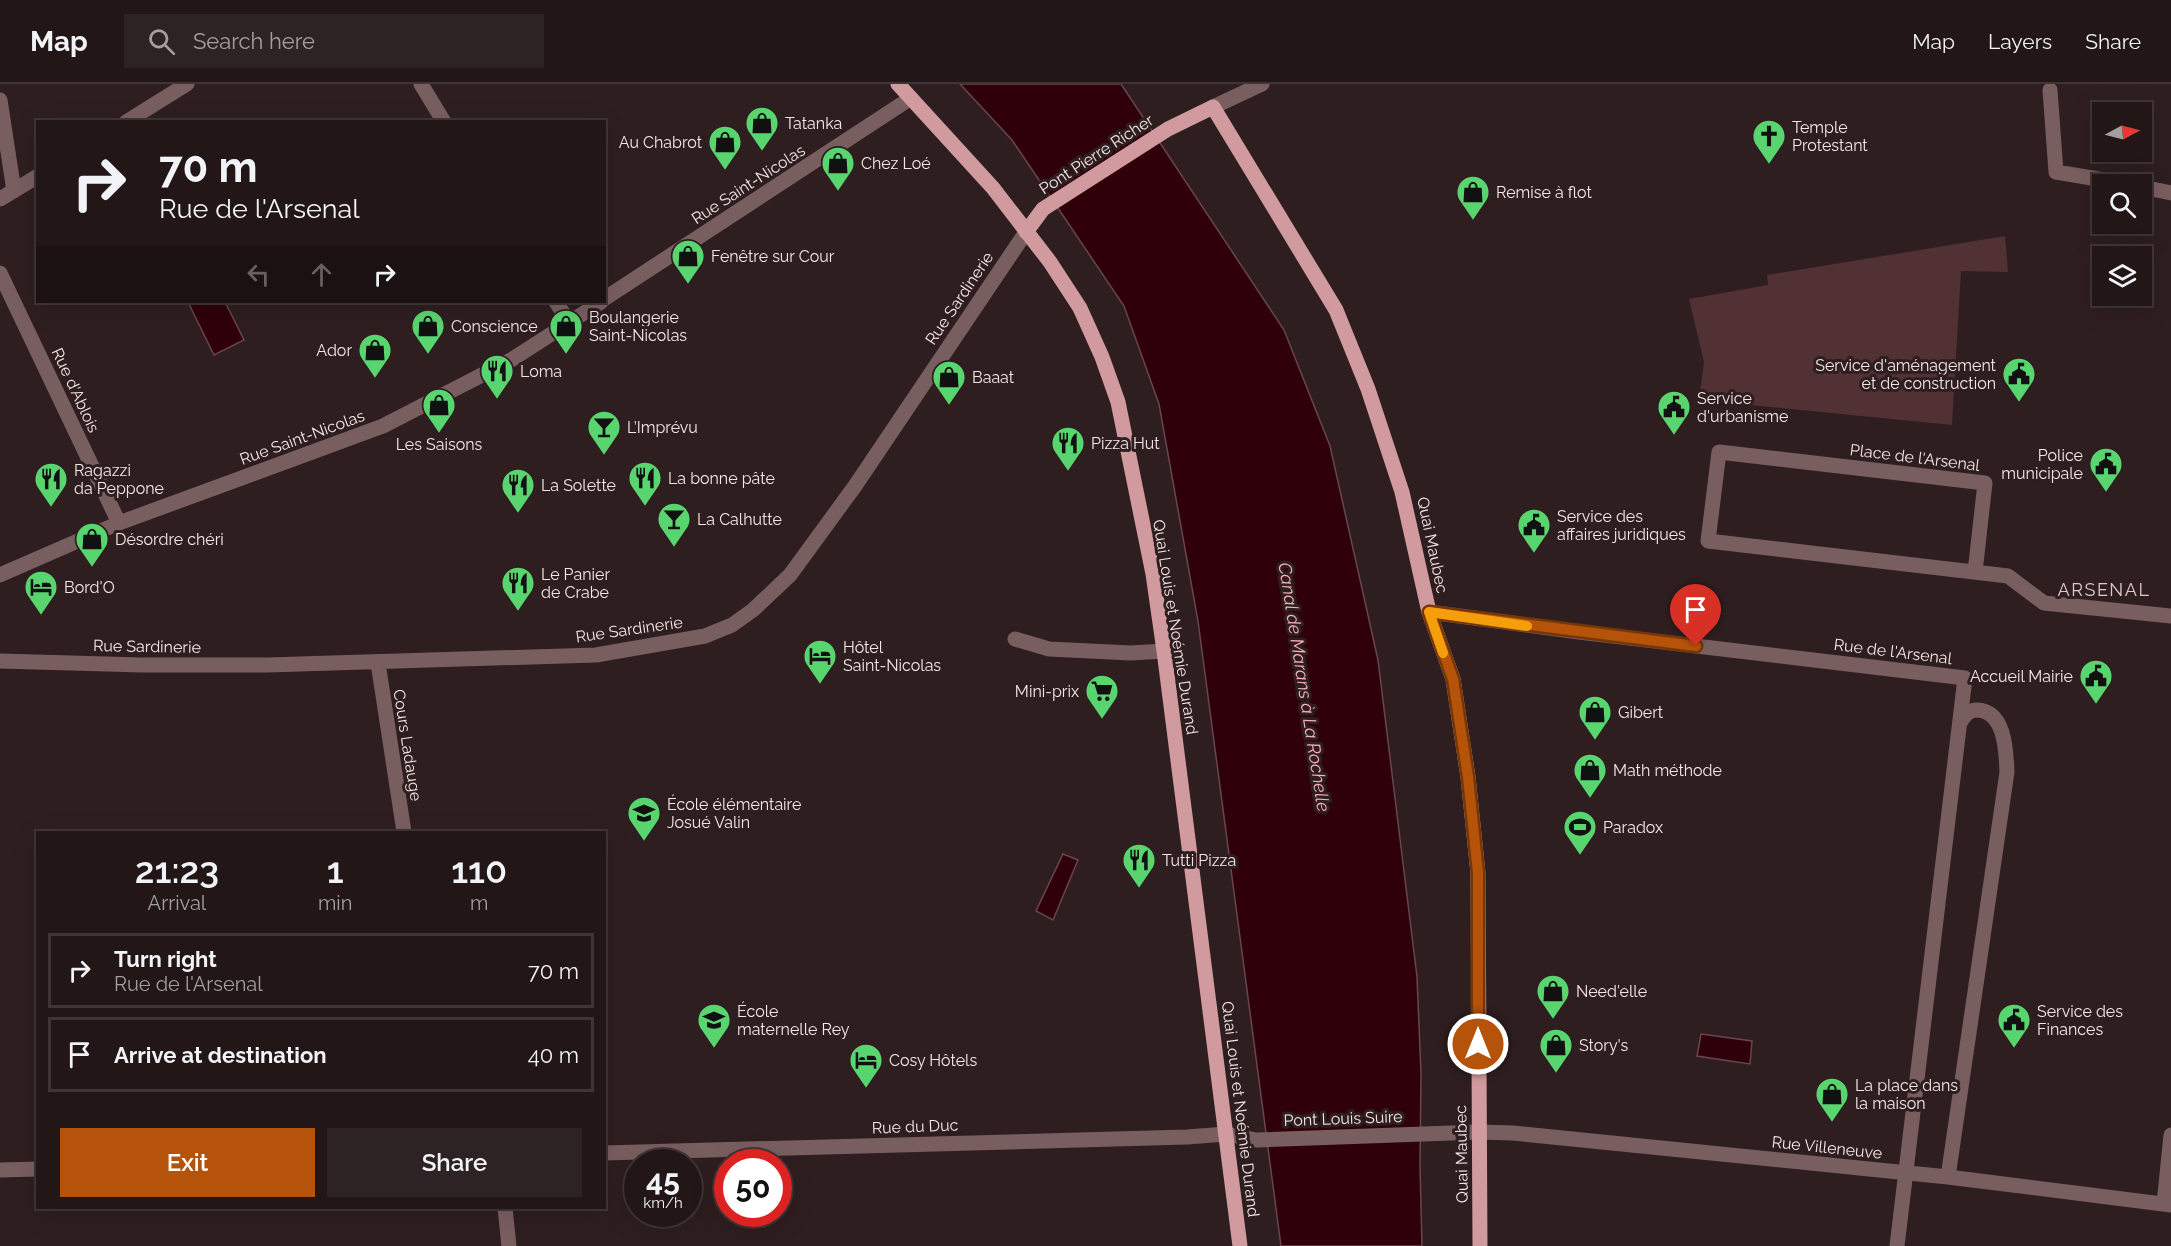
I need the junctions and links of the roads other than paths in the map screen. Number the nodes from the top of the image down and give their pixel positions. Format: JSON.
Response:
{"nodes":[{"id":1,"x":187,"y":84,"type":"edge"},
{"id":2,"x":421,"y":84,"type":"edge"},
{"id":3,"x":898,"y":84,"type":"edge"},
{"id":4,"x":1262,"y":84,"type":"edge"},
{"id":5,"x":2050,"y":90,"type":"dead end"},
{"id":6,"x":911,"y":98,"type":"junction"},
{"id":7,"x":0,"y":100,"type":"edge"},
{"id":8,"x":1213,"y":107,"type":"junction"},
{"id":9,"x":129,"y":120,"type":"edge"},
{"id":10,"x":443,"y":120,"type":"edge"},
{"id":11,"x":36,"y":177,"type":"edge"},
{"id":12,"x":2092,"y":178,"type":"edge"},
{"id":13,"x":2152,"y":189,"type":"edge"},
{"id":14,"x":14,"y":190,"type":"junction"},
{"id":15,"x":2171,"y":192,"type":"edge"},
{"id":16,"x":0,"y":199,"type":"edge"},
{"id":17,"x":1026,"y":232,"type":"junction"},
{"id":18,"x":0,"y":273,"type":"edge"},
{"id":19,"x":606,"y":298,"type":"edge"},
{"id":20,"x":557,"y":303,"type":"edge"},
{"id":21,"x":598,"y":303,"type":"edge"},
{"id":22,"x":569,"y":322,"type":"junction"},
{"id":23,"x":119,"y":523,"type":"junction"},
{"id":24,"x":1975,"y":572,"type":"junction"},
{"id":25,"x":0,"y":575,"type":"edge"},
{"id":26,"x":1429,"y":612,"type":"junction"},
{"id":27,"x":2171,"y":616,"type":"edge"},
{"id":28,"x":1015,"y":639,"type":"dead end"},
{"id":29,"x":1164,"y":651,"type":"junction"},
{"id":30,"x":0,"y":661,"type":"edge"},
{"id":31,"x":378,"y":663,"type":"junction"},
{"id":32,"x":1960,"y":723,"type":"junction"},
{"id":33,"x":404,"y":831,"type":"edge"},
{"id":34,"x":1479,"y":1132,"type":"junction"},
{"id":35,"x":1431,"y":1133,"type":"joint"},
{"id":36,"x":1226,"y":1134,"type":"junction"},
{"id":37,"x":2171,"y":1135,"type":"edge"},
{"id":38,"x":606,"y":1153,"type":"edge"},
{"id":39,"x":36,"y":1169,"type":"edge"},
{"id":40,"x":0,"y":1170,"type":"edge"},
{"id":41,"x":1906,"y":1173,"type":"junction"},
{"id":42,"x":1948,"y":1177,"type":"junction"},
{"id":43,"x":2168,"y":1180,"type":"edge"},
{"id":44,"x":2168,"y":1205,"type":"edge"},
{"id":45,"x":504,"y":1209,"type":"edge"},
{"id":46,"x":509,"y":1246,"type":"edge"},
{"id":47,"x":1240,"y":1246,"type":"edge"},
{"id":48,"x":1480,"y":1246,"type":"edge"},
{"id":49,"x":1897,"y":1246,"type":"edge"}],
"edges":[{"from":1,"to":9,"type":"street"},
{"from":2,"to":10,"type":"street"},
{"from":3,"to":6,"type":"main road","name":"Quai Louis et Noémie Durand"},
{"from":4,"to":8,"type":"street"},
{"from":5,"to":12,"type":"street"},
{"from":6,"to":17,"type":"main road","name":"Quai Louis et Noémie Durand"},
{"from":6,"to":19,"type":"street","name":"Rue Saint-Nicolas"},
{"from":7,"to":14,"type":"street"},
{"from":8,"to":17,"type":"main road","name":"Pont Pierre Richer"},
{"from":8,"to":26,"type":"main road","name":"Quai Maubec"},
{"from":11,"to":14,"type":"street"},
{"from":13,"to":15,"type":"street"},
{"from":14,"to":16,"type":"street"},
{"from":17,"to":29,"type":"main road","name":"Quai Louis et Noémie Durand"},
{"from":17,"to":31,"type":"street","name":"Rue Sardinerie"},
{"from":18,"to":23,"type":"street","name":"Rue d'Ablois"},
{"from":20,"to":22,"type":"street"},
{"from":21,"to":22,"type":"street","name":"Rue Saint-Nicolas"},
{"from":22,"to":23,"type":"street","name":"Rue Saint-Nicolas"},
{"from":23,"to":25,"type":"street","name":"Rue Saint-Nicolas"},
{"from":24,"to":24,"type":"street","name":"Place de l'Arsenal"},
{"from":24,"to":27,"type":"street"},
{"from":26,"to":32,"type":"street","name":"Rue de l'Arsenal"},
{"from":26,"to":34,"type":"main road","name":"Quai Maubec"},
{"from":28,"to":29,"type":"street"},
{"from":29,"to":36,"type":"main road","name":"Quai Louis et Noémie Durand"},
{"from":30,"to":31,"type":"street","name":"Rue Sardinerie"},
{"from":31,"to":33,"type":"street","name":"Cours Ladauge"},
{"from":32,"to":41,"type":"street","name":"Rue de l'Arsenal"},
{"from":32,"to":42,"type":"street"},
{"from":34,"to":35,"type":"street","name":"Rue Villeneuve"},
{"from":34,"to":41,"type":"street","name":"Rue Villeneuve"},
{"from":34,"to":48,"type":"main road","name":"Quai Maubec"},
{"from":35,"to":36,"type":"street","name":"Pont Louis Suire"},
{"from":36,"to":38,"type":"street","name":"Rue du Duc"},
{"from":36,"to":47,"type":"main road","name":"Quai Louis et Noémie Durand"},
{"from":37,"to":43,"type":"street"},
{"from":39,"to":40,"type":"street"},
{"from":41,"to":42,"type":"street","name":"Rue Villeneuve"},
{"from":41,"to":49,"type":"street","name":"Rue de l'Arsenal"},
{"from":42,"to":44,"type":"street","name":"Rue Villeneuve"},
{"from":43,"to":44,"type":"street"},
{"from":45,"to":46,"type":"street"}]}
